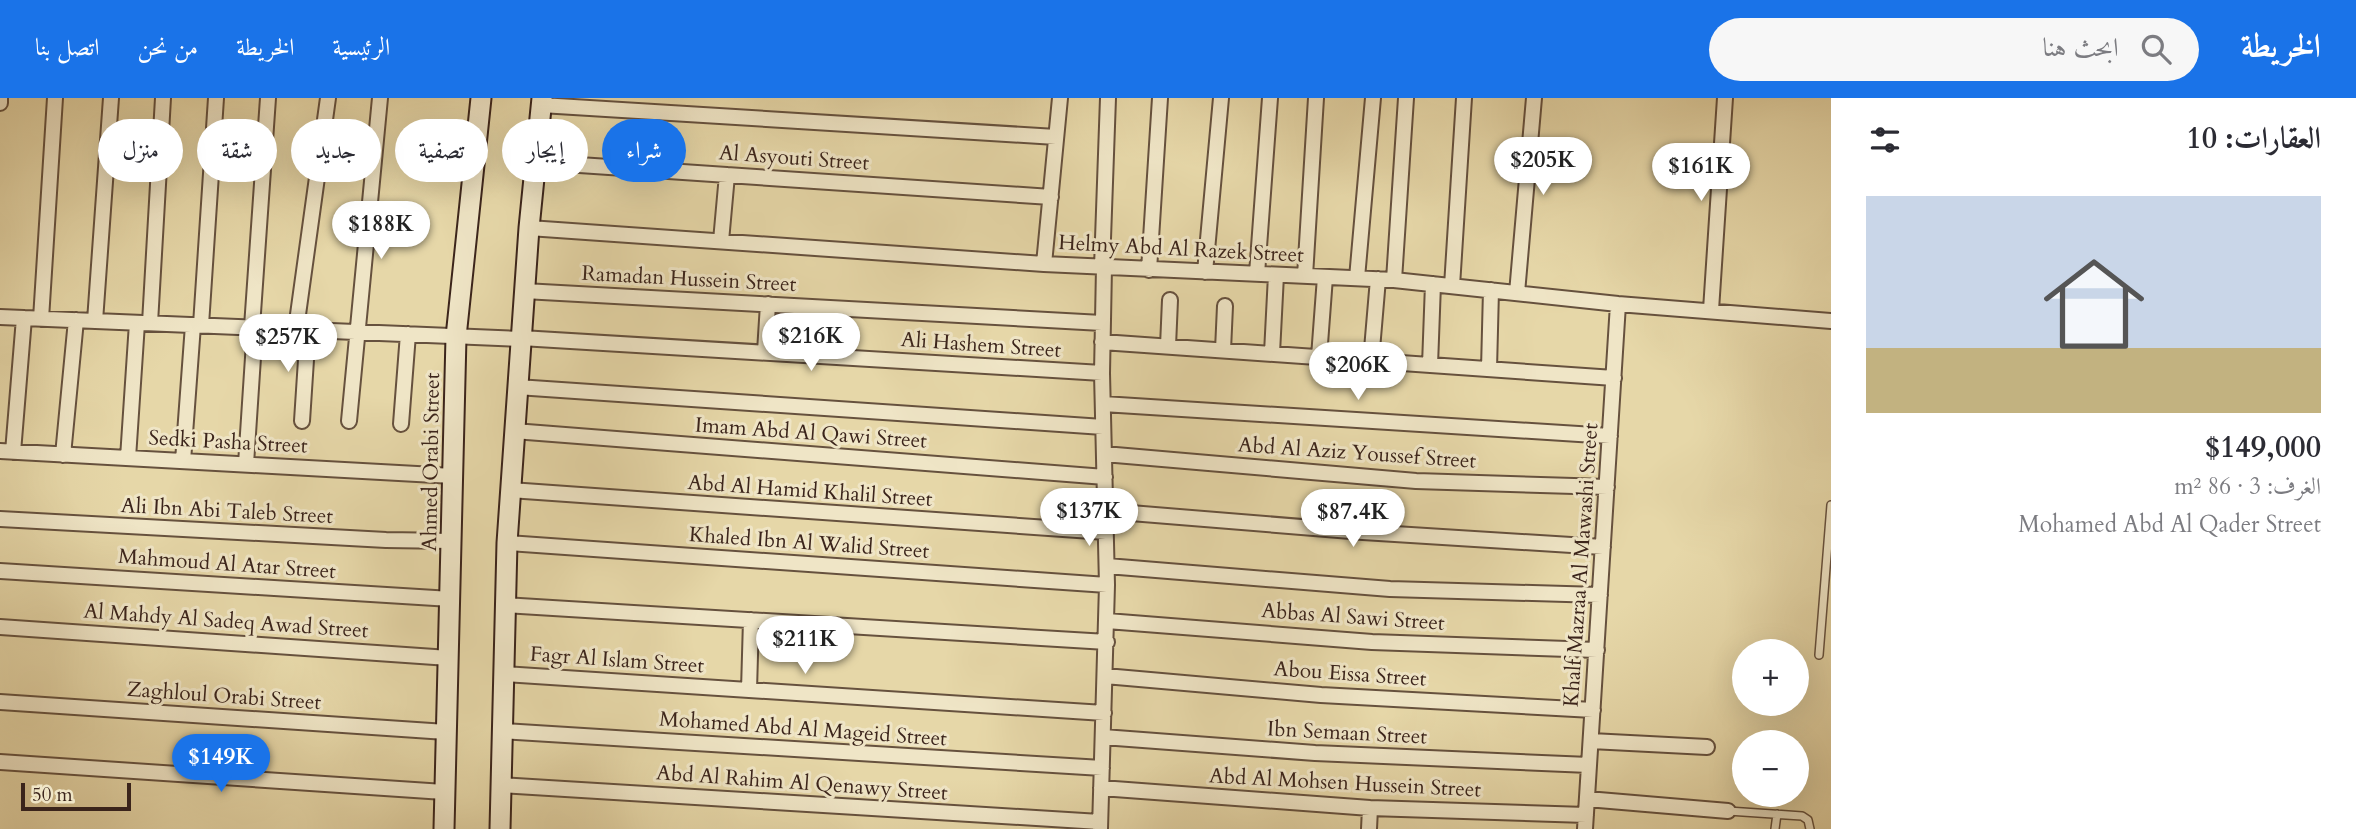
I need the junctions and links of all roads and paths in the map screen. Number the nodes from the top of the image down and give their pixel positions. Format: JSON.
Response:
{"nodes":[{"id":1,"x":55,"y":98,"type":"edge"},
{"id":2,"x":111,"y":98,"type":"edge"},
{"id":3,"x":163,"y":98,"type":"edge"},
{"id":4,"x":216,"y":98,"type":"edge"},
{"id":5,"x":268,"y":98,"type":"edge"},
{"id":6,"x":328,"y":98,"type":"edge"},
{"id":7,"x":380,"y":98,"type":"edge"},
{"id":8,"x":481,"y":98,"type":"edge"},
{"id":9,"x":1060,"y":98,"type":"edge"},
{"id":10,"x":1108,"y":98,"type":"edge"},
{"id":11,"x":1160,"y":98,"type":"edge"},
{"id":12,"x":1221,"y":98,"type":"edge"},
{"id":13,"x":1270,"y":98,"type":"edge"},
{"id":14,"x":1316,"y":98,"type":"edge"},
{"id":15,"x":1373,"y":98,"type":"edge"},
{"id":16,"x":1406,"y":98,"type":"edge"},
{"id":17,"x":1464,"y":98,"type":"edge"},
{"id":18,"x":1534,"y":98,"type":"edge"},
{"id":19,"x":1725,"y":98,"type":"edge"},
{"id":20,"x":541,"y":102,"type":"edge"},
{"id":21,"x":1056,"y":137,"type":"junction"},
{"id":22,"x":588,"y":166,"type":"edge"},
{"id":23,"x":727,"y":175,"type":"junction"},
{"id":24,"x":533,"y":182,"type":"edge"},
{"id":25,"x":1051,"y":197,"type":"junction"},
{"id":26,"x":529,"y":228,"type":"junction"},
{"id":27,"x":721,"y":242,"type":"junction"},
{"id":28,"x":1044,"y":264,"type":"junction"},
{"id":29,"x":1103,"y":267,"type":"junction"},
{"id":30,"x":1149,"y":270,"type":"junction"},
{"id":31,"x":1205,"y":272,"type":"junction"},
{"id":32,"x":1257,"y":274,"type":"junction"},
{"id":33,"x":1276,"y":275,"type":"junction"},
{"id":34,"x":1305,"y":276,"type":"junction"},
{"id":35,"x":1325,"y":277,"type":"junction"},
{"id":36,"x":1357,"y":278,"type":"junction"},
{"id":37,"x":1378,"y":279,"type":"junction"},
{"id":38,"x":1394,"y":279,"type":"junction"},
{"id":39,"x":1433,"y":284,"type":"junction"},
{"id":40,"x":1452,"y":286,"type":"junction"},
{"id":41,"x":1491,"y":290,"type":"junction"},
{"id":42,"x":524,"y":291,"type":"junction"},
{"id":43,"x":1517,"y":293,"type":"junction"},
{"id":44,"x":1170,"y":300,"type":"dead end"},
{"id":45,"x":768,"y":304,"type":"junction"},
{"id":46,"x":1618,"y":304,"type":"junction"},
{"id":47,"x":1225,"y":306,"type":"dead end"},
{"id":48,"x":1711,"y":310,"type":"junction"},
{"id":49,"x":0,"y":317,"type":"edge"},
{"id":50,"x":24,"y":318,"type":"junction"},
{"id":51,"x":41,"y":319,"type":"junction"},
{"id":52,"x":76,"y":320,"type":"junction"},
{"id":53,"x":95,"y":321,"type":"junction"},
{"id":54,"x":1831,"y":321,"type":"edge"},
{"id":55,"x":144,"y":323,"type":"junction"},
{"id":56,"x":1102,"y":323,"type":"junction"},
{"id":57,"x":197,"y":325,"type":"junction"},
{"id":58,"x":253,"y":327,"type":"junction"},
{"id":59,"x":302,"y":329,"type":"junction"},
{"id":60,"x":357,"y":332,"type":"junction"},
{"id":61,"x":408,"y":334,"type":"junction"},
{"id":62,"x":456,"y":337,"type":"junction"},
{"id":63,"x":521,"y":338,"type":"junction"},
{"id":64,"x":1102,"y":342,"type":"junction"},
{"id":65,"x":1168,"y":346,"type":"junction"},
{"id":66,"x":1223,"y":350,"type":"junction"},
{"id":67,"x":765,"y":352,"type":"junction"},
{"id":68,"x":1272,"y":354,"type":"junction"},
{"id":69,"x":1319,"y":357,"type":"junction"},
{"id":70,"x":1371,"y":360,"type":"junction"},
{"id":71,"x":1430,"y":365,"type":"junction"},
{"id":72,"x":1489,"y":369,"type":"junction"},
{"id":73,"x":1102,"y":373,"type":"junction"},
{"id":74,"x":1614,"y":378,"type":"junction"},
{"id":75,"x":517,"y":387,"type":"junction"},
{"id":76,"x":1103,"y":404,"type":"junction"},
{"id":77,"x":302,"y":421,"type":"dead end"},
{"id":78,"x":349,"y":421,"type":"dead end"},
{"id":79,"x":401,"y":424,"type":"dead end"},
{"id":80,"x":1103,"y":427,"type":"junction"},
{"id":81,"x":514,"y":431,"type":"junction"},
{"id":82,"x":1610,"y":436,"type":"junction"},
{"id":83,"x":7,"y":452,"type":"edge"},
{"id":84,"x":1104,"y":454,"type":"junction"},
{"id":85,"x":63,"y":455,"type":"junction"},
{"id":86,"x":128,"y":458,"type":"junction"},
{"id":87,"x":183,"y":461,"type":"junction"},
{"id":88,"x":246,"y":464,"type":"junction"},
{"id":89,"x":453,"y":476,"type":"junction"},
{"id":90,"x":1105,"y":477,"type":"junction"},
{"id":91,"x":1607,"y":487,"type":"junction"},
{"id":92,"x":510,"y":491,"type":"junction"},
{"id":93,"x":1831,"y":505,"type":"edge"},
{"id":94,"x":1106,"y":511,"type":"junction"},
{"id":95,"x":0,"y":519,"type":"edge"},
{"id":96,"x":1106,"y":533,"type":"junction"},
{"id":97,"x":452,"y":541,"type":"junction"},
{"id":98,"x":507,"y":543,"type":"junction"},
{"id":99,"x":1603,"y":547,"type":"junction"},
{"id":100,"x":1107,"y":566,"type":"junction"},
{"id":101,"x":0,"y":571,"type":"edge"},
{"id":102,"x":1107,"y":585,"type":"junction"},
{"id":103,"x":1600,"y":595,"type":"junction"},
{"id":104,"x":451,"y":599,"type":"junction"},
{"id":105,"x":505,"y":605,"type":"junction"},
{"id":106,"x":751,"y":620,"type":"junction"},
{"id":107,"x":1107,"y":621,"type":"junction"},
{"id":108,"x":0,"y":627,"type":"edge"},
{"id":109,"x":1107,"y":642,"type":"junction"},
{"id":110,"x":1597,"y":650,"type":"junction"},
{"id":111,"x":1819,"y":655,"type":"dead end"},
{"id":112,"x":449,"y":658,"type":"junction"},
{"id":113,"x":504,"y":674,"type":"junction"},
{"id":114,"x":1105,"y":676,"type":"junction"},
{"id":115,"x":749,"y":690,"type":"junction"},
{"id":116,"x":0,"y":702,"type":"edge"},
{"id":117,"x":1593,"y":710,"type":"junction"},
{"id":118,"x":1104,"y":713,"type":"junction"},
{"id":119,"x":502,"y":731,"type":"junction"},
{"id":120,"x":446,"y":732,"type":"junction"},
{"id":121,"x":1103,"y":737,"type":"junction"},
{"id":122,"x":1591,"y":741,"type":"junction"},
{"id":123,"x":1707,"y":747,"type":"dead end"},
{"id":124,"x":0,"y":762,"type":"edge"},
{"id":125,"x":1589,"y":765,"type":"junction"},
{"id":126,"x":1102,"y":768,"type":"junction"},
{"id":127,"x":501,"y":785,"type":"junction"},
{"id":128,"x":1101,"y":788,"type":"junction"},
{"id":129,"x":444,"y":792,"type":"junction"},
{"id":130,"x":1587,"y":799,"type":"junction"},
{"id":131,"x":1370,"y":808,"type":"junction"},
{"id":132,"x":1728,"y":811,"type":"joint"},
{"id":133,"x":1777,"y":814,"type":"junction"},
{"id":134,"x":992,"y":822,"type":"edge"},
{"id":135,"x":1586,"y":822,"type":"edge"},
{"id":136,"x":1044,"y":824,"type":"edge"},
{"id":137,"x":1100,"y":826,"type":"edge"},
{"id":138,"x":444,"y":829,"type":"edge"},
{"id":139,"x":500,"y":829,"type":"edge"},
{"id":140,"x":1369,"y":829,"type":"edge"},
{"id":141,"x":1775,"y":829,"type":"edge"},
{"id":142,"x":1810,"y":829,"type":"edge"}],
"edges":[{"from":1,"to":51,"type":"street"},
{"from":2,"to":53,"type":"street"},
{"from":3,"to":55,"type":"street"},
{"from":4,"to":57,"type":"street"},
{"from":5,"to":58,"type":"street"},
{"from":6,"to":59,"type":"street"},
{"from":7,"to":60,"type":"street"},
{"from":8,"to":62,"type":"street","name":"Ahmed Orabi Street"},
{"from":9,"to":21,"type":"street"},
{"from":10,"to":29,"type":"street"},
{"from":11,"to":30,"type":"street"},
{"from":12,"to":31,"type":"street"},
{"from":13,"to":32,"type":"street"},
{"from":14,"to":34,"type":"street"},
{"from":15,"to":36,"type":"street"},
{"from":16,"to":38,"type":"street"},
{"from":17,"to":40,"type":"street"},
{"from":18,"to":43,"type":"street"},
{"from":19,"to":48,"type":"street"},
{"from":20,"to":21,"type":"street"},
{"from":21,"to":25,"type":"street"},
{"from":22,"to":23,"type":"street","name":"Al Asyouti Street"},
{"from":23,"to":25,"type":"street","name":"Al Asyouti Street"},
{"from":23,"to":27,"type":"street"},
{"from":24,"to":26,"type":"street"},
{"from":25,"to":28,"type":"street"},
{"from":26,"to":27,"type":"street","name":"Helmy Abd Al Razek Street"},
{"from":26,"to":42,"type":"street"},
{"from":27,"to":28,"type":"street","name":"Helmy Abd Al Razek Street"},
{"from":28,"to":29,"type":"street","name":"Helmy Abd Al Razek Street"},
{"from":29,"to":30,"type":"street","name":"Helmy Abd Al Razek Street"},
{"from":29,"to":56,"type":"street"},
{"from":30,"to":31,"type":"street","name":"Helmy Abd Al Razek Street"},
{"from":31,"to":32,"type":"street","name":"Helmy Abd Al Razek Street"},
{"from":32,"to":33,"type":"street","name":"Helmy Abd Al Razek Street"},
{"from":33,"to":34,"type":"street","name":"Helmy Abd Al Razek Street"},
{"from":33,"to":68,"type":"street"},
{"from":34,"to":35,"type":"street","name":"Helmy Abd Al Razek Street"},
{"from":35,"to":36,"type":"street","name":"Helmy Abd Al Razek Street"},
{"from":35,"to":69,"type":"street"},
{"from":36,"to":37,"type":"street","name":"Helmy Abd Al Razek Street"},
{"from":37,"to":38,"type":"street","name":"Helmy Abd Al Razek Street"},
{"from":37,"to":70,"type":"street"},
{"from":38,"to":39,"type":"street","name":"Helmy Abd Al Razek Street"},
{"from":39,"to":40,"type":"street","name":"Helmy Abd Al Razek Street"},
{"from":39,"to":71,"type":"street"},
{"from":40,"to":41,"type":"street","name":"Helmy Abd Al Razek Street"},
{"from":41,"to":43,"type":"street","name":"Helmy Abd Al Razek Street"},
{"from":41,"to":72,"type":"street"},
{"from":42,"to":45,"type":"street","name":"Ramadan Hussein Street"},
{"from":42,"to":63,"type":"street"},
{"from":43,"to":46,"type":"street","name":"Helmy Abd Al Razek Street"},
{"from":44,"to":65,"type":"street"},
{"from":45,"to":56,"type":"street","name":"Ramadan Hussein Street"},
{"from":45,"to":67,"type":"street"},
{"from":46,"to":48,"type":"street","name":"Helmy Abd Al Razek Street"},
{"from":46,"to":74,"type":"street","name":"Khalf Mazraa Al Mawashi Street"},
{"from":47,"to":66,"type":"street"},
{"from":48,"to":54,"type":"street","name":"Helmy Abd Al Razek Street"},
{"from":49,"to":50,"type":"street","name":"Ali Hashem Street"},
{"from":50,"to":51,"type":"street","name":"Ali Hashem Street"},
{"from":50,"to":83,"type":"street"},
{"from":51,"to":52,"type":"street","name":"Ali Hashem Street"},
{"from":52,"to":53,"type":"street","name":"Ali Hashem Street"},
{"from":52,"to":85,"type":"street"},
{"from":53,"to":55,"type":"street","name":"Ali Hashem Street"},
{"from":55,"to":57,"type":"street","name":"Ali Hashem Street"},
{"from":55,"to":86,"type":"street"},
{"from":56,"to":64,"type":"street"},
{"from":57,"to":58,"type":"street","name":"Ali Hashem Street"},
{"from":57,"to":87,"type":"street"},
{"from":58,"to":59,"type":"street","name":"Ali Hashem Street"},
{"from":58,"to":88,"type":"street"},
{"from":59,"to":60,"type":"street","name":"Ali Hashem Street"},
{"from":59,"to":77,"type":"street"},
{"from":60,"to":61,"type":"street","name":"Ali Hashem Street"},
{"from":60,"to":78,"type":"street"},
{"from":61,"to":62,"type":"street","name":"Ali Hashem Street"},
{"from":61,"to":79,"type":"street"},
{"from":62,"to":63,"type":"street","name":"Ali Hashem Street"},
{"from":62,"to":89,"type":"street","name":"Ahmed Orabi Street"},
{"from":63,"to":67,"type":"street","name":"Ali Hashem Street"},
{"from":63,"to":75,"type":"street"},
{"from":64,"to":65,"type":"street"},
{"from":64,"to":73,"type":"street"},
{"from":65,"to":66,"type":"street"},
{"from":66,"to":68,"type":"street"},
{"from":67,"to":73,"type":"street","name":"Ali Hashem Street"},
{"from":68,"to":69,"type":"street"},
{"from":69,"to":70,"type":"street"},
{"from":70,"to":71,"type":"street"},
{"from":71,"to":72,"type":"street"},
{"from":72,"to":74,"type":"street"},
{"from":73,"to":76,"type":"street"},
{"from":74,"to":82,"type":"street","name":"Khalf Mazraa Al Mawashi Street"},
{"from":75,"to":80,"type":"street"},
{"from":75,"to":81,"type":"street"},
{"from":76,"to":80,"type":"street"},
{"from":76,"to":82,"type":"street"},
{"from":80,"to":84,"type":"street"},
{"from":81,"to":90,"type":"street","name":"Imam Abd Al Qawi Street"},
{"from":81,"to":92,"type":"street"},
{"from":82,"to":91,"type":"street","name":"Khalf Mazraa Al Mawashi Street"},
{"from":83,"to":85,"type":"street","name":"Sedki Pasha Street"},
{"from":84,"to":90,"type":"street"},
{"from":84,"to":91,"type":"street","name":"Abd Al Aziz Youssef Street"},
{"from":85,"to":86,"type":"street","name":"Sedki Pasha Street"},
{"from":86,"to":87,"type":"street","name":"Sedki Pasha Street"},
{"from":87,"to":88,"type":"street","name":"Sedki Pasha Street"},
{"from":88,"to":89,"type":"street","name":"Sedki Pasha Street"},
{"from":89,"to":97,"type":"street","name":"Ahmed Orabi Street"},
{"from":90,"to":94,"type":"street"},
{"from":91,"to":99,"type":"street","name":"Khalf Mazraa Al Mawashi Street"},
{"from":92,"to":96,"type":"street","name":"Abd Al Hamid Khalil Street"},
{"from":92,"to":98,"type":"street"},
{"from":93,"to":111,"type":"lane"},
{"from":94,"to":96,"type":"street"},
{"from":94,"to":99,"type":"street"},
{"from":95,"to":97,"type":"street","name":"Ali Ibn Abi Taleb Street"},
{"from":96,"to":100,"type":"street"},
{"from":97,"to":104,"type":"street","name":"Ahmed Orabi Street"},
{"from":98,"to":102,"type":"street","name":"Khaled Ibn Al Walid Street"},
{"from":98,"to":105,"type":"street"},
{"from":99,"to":103,"type":"street","name":"Khalf Mazraa Al Mawashi Street"},
{"from":100,"to":102,"type":"street"},
{"from":100,"to":103,"type":"street"},
{"from":101,"to":104,"type":"street","name":"Mahmoud Al Atar Street"},
{"from":102,"to":107,"type":"street"},
{"from":103,"to":110,"type":"street","name":"Khalf Mazraa Al Mawashi Street"},
{"from":104,"to":112,"type":"street","name":"Ahmed Orabi Street"},
{"from":105,"to":106,"type":"street"},
{"from":105,"to":113,"type":"street"},
{"from":106,"to":109,"type":"street"},
{"from":106,"to":115,"type":"street"},
{"from":107,"to":109,"type":"street"},
{"from":107,"to":110,"type":"street","name":"Abbas Al Sawi Street"},
{"from":108,"to":112,"type":"street","name":"Al Mahdy Al Sadeq Awad Street"},
{"from":109,"to":114,"type":"street"},
{"from":110,"to":117,"type":"street","name":"Khalf Mazraa Al Mawashi Street"},
{"from":112,"to":120,"type":"street","name":"Ahmed Orabi Street"},
{"from":113,"to":115,"type":"street","name":"Fagr Al Islam Street"},
{"from":113,"to":119,"type":"street"},
{"from":114,"to":117,"type":"street","name":"Abou Eissa Street"},
{"from":114,"to":118,"type":"street"},
{"from":115,"to":118,"type":"street","name":"Fagr Al Islam Street"},
{"from":116,"to":120,"type":"street","name":"Zaghloul Orabi Street"},
{"from":117,"to":122,"type":"street","name":"Khalf Mazraa Al Mawashi Street"},
{"from":118,"to":121,"type":"street"},
{"from":119,"to":126,"type":"street","name":"Mohamed Abd Al Mageid Street"},
{"from":119,"to":127,"type":"street"},
{"from":120,"to":129,"type":"street","name":"Ahmed Orabi Street"},
{"from":121,"to":125,"type":"street","name":"Ibn Semaan Street"},
{"from":121,"to":126,"type":"street"},
{"from":122,"to":123,"type":"street"},
{"from":122,"to":125,"type":"street","name":"Khalf Mazraa Al Mawashi Street"},
{"from":124,"to":129,"type":"street"},
{"from":125,"to":130,"type":"street","name":"Khalf Mazraa Al Mawashi Street"},
{"from":126,"to":128,"type":"street"},
{"from":127,"to":134,"type":"street","name":"Abd Al Rahim Al Qenawy Street"},
{"from":127,"to":139,"type":"street"},
{"from":128,"to":131,"type":"street","name":"Abd Al Mohsen Hussein Street"},
{"from":128,"to":137,"type":"street"},
{"from":129,"to":138,"type":"street","name":"Ahmed Orabi Street"},
{"from":130,"to":132,"type":"street"},
{"from":130,"to":135,"type":"street","name":"Khalf Mazraa Al Mawashi Street"},
{"from":131,"to":135,"type":"street","name":"Abd Al Mohsen Hussein Street"},
{"from":131,"to":140,"type":"street"},
{"from":132,"to":133,"type":"lane"},
{"from":133,"to":141,"type":"lane"},
{"from":133,"to":142,"type":"lane"},
{"from":134,"to":136,"type":"street","name":"Abd Al Rahim Al Qenawy Street"},
{"from":136,"to":137,"type":"street","name":"Abd Al Rahim Al Qenawy Street"}]}
